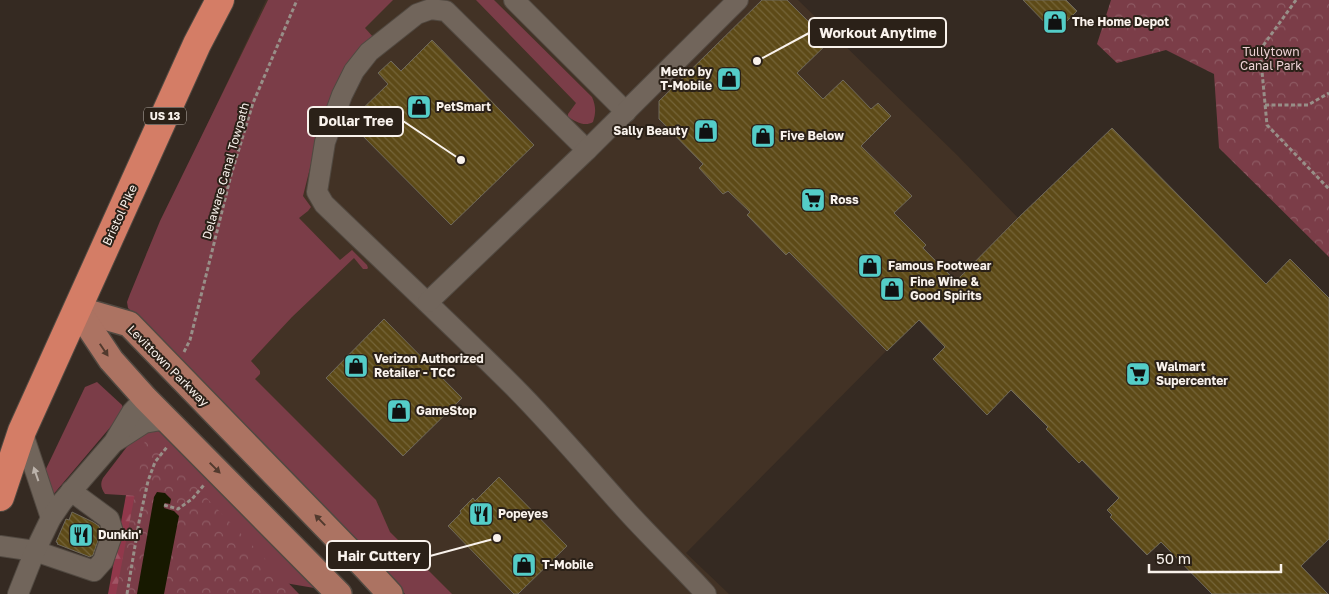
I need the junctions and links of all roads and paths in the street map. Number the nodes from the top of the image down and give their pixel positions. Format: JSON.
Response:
{"nodes":[{"id":1,"x":220,"y":0,"type":"edge"},
{"id":2,"x":298,"y":0,"type":"edge"},
{"id":3,"x":514,"y":0,"type":"edge"},
{"id":4,"x":533,"y":0,"type":"edge"},
{"id":5,"x":738,"y":0,"type":"edge"},
{"id":6,"x":1296,"y":0,"type":"edge"},
{"id":7,"x":536,"y":22,"type":"junction"},
{"id":8,"x":1329,"y":93,"type":"edge"},
{"id":9,"x":1265,"y":105,"type":"junction"},
{"id":10,"x":626,"y":112,"type":"junction"},
{"id":11,"x":587,"y":150,"type":"junction"},
{"id":12,"x":1329,"y":189,"type":"edge"},
{"id":13,"x":428,"y":302,"type":"junction"},
{"id":14,"x":77,"y":309,"type":"junction"},
{"id":15,"x":184,"y":352,"type":"dead end"},
{"id":16,"x":145,"y":398,"type":"junction"},
{"id":17,"x":166,"y":419,"type":"junction"},
{"id":18,"x":22,"y":431,"type":"junction"},
{"id":19,"x":114,"y":442,"type":"junction"},
{"id":20,"x":168,"y":446,"type":"dead end"},
{"id":21,"x":0,"y":467,"type":"edge"},
{"id":22,"x":204,"y":485,"type":"dead end"},
{"id":23,"x":71,"y":491,"type":"junction"},
{"id":24,"x":0,"y":498,"type":"edge"},
{"id":25,"x":164,"y":506,"type":"dead end"},
{"id":26,"x":51,"y":518,"type":"junction"},
{"id":27,"x":0,"y":546,"type":"edge"},
{"id":28,"x":35,"y":551,"type":"junction"},
{"id":29,"x":18,"y":594,"type":"edge"},
{"id":30,"x":127,"y":594,"type":"edge"},
{"id":31,"x":339,"y":594,"type":"edge"},
{"id":32,"x":390,"y":594,"type":"edge"},
{"id":33,"x":706,"y":594,"type":"edge"}],
"edges":[{"from":1,"to":14,"type":"highway","name":"Bristol Pike","number":"US 13"},
{"from":2,"to":15,"type":"path","name":"Delaware Canal Towpath"},
{"from":3,"to":7,"type":"lane"},
{"from":4,"to":7,"type":"lane"},
{"from":5,"to":10,"type":"lane"},
{"from":6,"to":9,"type":"path"},
{"from":7,"to":10,"type":"lane"},
{"from":8,"to":9,"type":"path"},
{"from":9,"to":12,"type":"path"},
{"from":10,"to":11,"type":"lane"},
{"from":11,"to":13,"type":"lane"},
{"from":11,"to":13,"type":"lane"},
{"from":13,"to":33,"type":"lane"},
{"from":14,"to":16,"type":"main road","one_way":true},
{"from":14,"to":18,"type":"highway","name":"Bristol Pike","number":"US 13"},
{"from":32,"to":14,"type":"main road","name":"Levittown Parkway","one_way":true},
{"from":16,"to":17,"type":"main road"},
{"from":16,"to":19,"type":"lane"},
{"from":17,"to":19,"type":"lane"},
{"from":17,"to":31,"type":"main road","one_way":true},
{"from":18,"to":21,"type":"highway","name":"Bristol Pike","number":"US 13"},
{"from":18,"to":24,"type":"highway","name":"Bristol Pike","number":"US 13"},
{"from":26,"to":18,"type":"lane","one_way":true},
{"from":19,"to":23,"type":"lane"},
{"from":20,"to":30,"type":"path"},
{"from":22,"to":25,"type":"path"},
{"from":23,"to":26,"type":"lane"},
{"from":23,"to":28,"type":"lane"},
{"from":26,"to":28,"type":"lane"},
{"from":27,"to":28,"type":"lane"},
{"from":28,"to":29,"type":"lane"}]}
